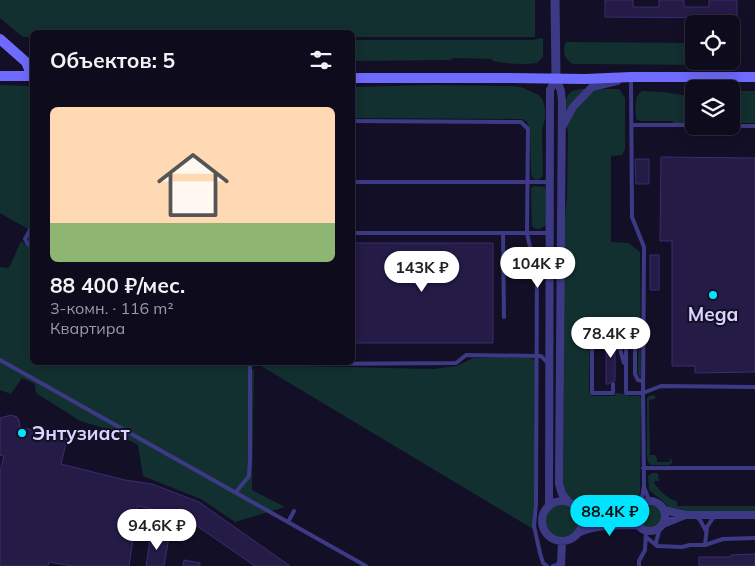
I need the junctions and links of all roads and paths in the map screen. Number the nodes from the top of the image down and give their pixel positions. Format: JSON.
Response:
{"nodes":[{"id":1,"x":555,"y":0,"type":"edge"},
{"id":2,"x":0,"y":39,"type":"edge"},
{"id":3,"x":30,"y":71,"type":"edge"},
{"id":4,"x":0,"y":76,"type":"edge"},
{"id":5,"x":30,"y":76,"type":"edge"},
{"id":6,"x":755,"y":77,"type":"edge"},
{"id":7,"x":355,"y":78,"type":"edge"},
{"id":8,"x":556,"y":78,"type":"junction"},
{"id":9,"x":631,"y":78,"type":"junction"},
{"id":10,"x":355,"y":121,"type":"edge"},
{"id":11,"x":632,"y":125,"type":"junction"},
{"id":12,"x":685,"y":125,"type":"edge"},
{"id":13,"x":740,"y":126,"type":"edge"},
{"id":14,"x":755,"y":126,"type":"edge"},
{"id":15,"x":561,"y":128,"type":"junction"},
{"id":16,"x":355,"y":182,"type":"edge"},
{"id":17,"x":527,"y":182,"type":"junction"},
{"id":18,"x":549,"y":182,"type":"junction"},
{"id":19,"x":30,"y":230,"type":"edge"},
{"id":20,"x":355,"y":232,"type":"edge"},
{"id":21,"x":503,"y":233,"type":"junction"},
{"id":22,"x":527,"y":233,"type":"junction"},
{"id":23,"x":549,"y":233,"type":"junction"},
{"id":24,"x":30,"y":246,"type":"edge"},
{"id":25,"x":504,"y":317,"type":"dead end"},
{"id":26,"x":615,"y":330,"type":"junction"},
{"id":27,"x":620,"y":337,"type":"dead end"},
{"id":28,"x":613,"y":338,"type":"dead end"},
{"id":29,"x":620,"y":349,"type":"dead end"},
{"id":30,"x":536,"y":356,"type":"junction"},
{"id":31,"x":0,"y":360,"type":"edge"},
{"id":32,"x":355,"y":364,"type":"edge"},
{"id":33,"x":550,"y":364,"type":"junction"},
{"id":34,"x":250,"y":365,"type":"edge"},
{"id":35,"x":626,"y":368,"type":"junction"},
{"id":36,"x":643,"y":381,"type":"junction"},
{"id":37,"x":613,"y":384,"type":"dead end"},
{"id":38,"x":755,"y":387,"type":"edge"},
{"id":39,"x":643,"y":393,"type":"junction"},
{"id":40,"x":643,"y":468,"type":"junction"},
{"id":41,"x":755,"y":468,"type":"edge"},
{"id":42,"x":644,"y":485,"type":"junction"},
{"id":43,"x":236,"y":492,"type":"junction"},
{"id":44,"x":649,"y":500,"type":"junction"},
{"id":45,"x":568,"y":502,"type":"junction"},
{"id":46,"x":640,"y":504,"type":"junction"},
{"id":47,"x":549,"y":506,"type":"junction"},
{"id":48,"x":664,"y":510,"type":"junction"},
{"id":49,"x":294,"y":511,"type":"dead end"},
{"id":50,"x":579,"y":511,"type":"junction"},
{"id":51,"x":635,"y":514,"type":"junction"},
{"id":52,"x":685,"y":515,"type":"junction"},
{"id":53,"x":695,"y":515,"type":"junction"},
{"id":54,"x":715,"y":515,"type":"junction"},
{"id":55,"x":755,"y":515,"type":"edge"},
{"id":56,"x":288,"y":522,"type":"junction"},
{"id":57,"x":638,"y":525,"type":"junction"},
{"id":58,"x":662,"y":526,"type":"junction"},
{"id":59,"x":706,"y":531,"type":"junction"},
{"id":60,"x":578,"y":533,"type":"junction"},
{"id":61,"x":646,"y":534,"type":"junction"},
{"id":62,"x":755,"y":538,"type":"edge"},
{"id":63,"x":562,"y":541,"type":"junction"},
{"id":64,"x":706,"y":545,"type":"junction"},
{"id":65,"x":658,"y":546,"type":"junction"},
{"id":66,"x":561,"y":563,"type":"edge"},
{"id":67,"x":366,"y":566,"type":"edge"},
{"id":68,"x":547,"y":566,"type":"edge"},
{"id":69,"x":553,"y":566,"type":"edge"},
{"id":70,"x":639,"y":566,"type":"edge"}],
"edges":[{"from":1,"to":8,"type":"street"},
{"from":2,"to":3,"type":"main road"},
{"from":4,"to":5,"type":"main road"},
{"from":6,"to":9,"type":"main road"},
{"from":7,"to":8,"type":"main road"},
{"from":8,"to":9,"type":"main road"},
{"from":8,"to":15,"type":"street"},
{"from":8,"to":18,"type":"street"},
{"from":9,"to":11,"type":"lane"},
{"from":9,"to":15,"type":"street"},
{"from":10,"to":17,"type":"lane"},
{"from":11,"to":12,"type":"lane"},
{"from":11,"to":36,"type":"lane"},
{"from":13,"to":14,"type":"lane"},
{"from":15,"to":45,"type":"street"},
{"from":16,"to":17,"type":"lane"},
{"from":17,"to":18,"type":"lane"},
{"from":17,"to":22,"type":"lane"},
{"from":18,"to":23,"type":"street"},
{"from":19,"to":24,"type":"lane"},
{"from":20,"to":21,"type":"lane"},
{"from":21,"to":22,"type":"lane"},
{"from":21,"to":25,"type":"lane"},
{"from":22,"to":23,"type":"lane"},
{"from":22,"to":30,"type":"lane"},
{"from":23,"to":33,"type":"street"},
{"from":26,"to":27,"type":"lane"},
{"from":26,"to":28,"type":"lane"},
{"from":26,"to":35,"type":"lane"},
{"from":29,"to":35,"type":"lane"},
{"from":30,"to":32,"type":"lane"},
{"from":30,"to":33,"type":"lane"},
{"from":30,"to":68,"type":"lane"},
{"from":31,"to":43,"type":"lane"},
{"from":33,"to":47,"type":"street"},
{"from":34,"to":43,"type":"lane"},
{"from":35,"to":39,"type":"lane"},
{"from":36,"to":37,"type":"lane"},
{"from":36,"to":39,"type":"lane"},
{"from":38,"to":39,"type":"lane"},
{"from":39,"to":40,"type":"lane"},
{"from":40,"to":41,"type":"lane"},
{"from":40,"to":42,"type":"lane"},
{"from":42,"to":44,"type":"lane"},
{"from":42,"to":46,"type":"lane"},
{"from":43,"to":56,"type":"lane"},
{"from":44,"to":46,"type":"street"},
{"from":44,"to":48,"type":"street"},
{"from":45,"to":47,"type":"street"},
{"from":45,"to":50,"type":"street"},
{"from":46,"to":51,"type":"street"},
{"from":47,"to":63,"type":"street"},
{"from":48,"to":52,"type":"street"},
{"from":48,"to":58,"type":"street"},
{"from":49,"to":56,"type":"lane"},
{"from":50,"to":51,"type":"street"},
{"from":50,"to":60,"type":"street"},
{"from":51,"to":57,"type":"street"},
{"from":52,"to":53,"type":"street"},
{"from":52,"to":58,"type":"street"},
{"from":53,"to":54,"type":"street"},
{"from":53,"to":59,"type":"lane"},
{"from":54,"to":55,"type":"street"},
{"from":54,"to":59,"type":"lane"},
{"from":56,"to":67,"type":"lane"},
{"from":57,"to":60,"type":"street"},
{"from":57,"to":61,"type":"street"},
{"from":58,"to":61,"type":"street"},
{"from":58,"to":65,"type":"lane"},
{"from":59,"to":64,"type":"lane"},
{"from":60,"to":63,"type":"street"},
{"from":61,"to":65,"type":"lane"},
{"from":61,"to":70,"type":"lane"},
{"from":62,"to":64,"type":"lane"},
{"from":63,"to":66,"type":"street"},
{"from":64,"to":65,"type":"lane"},
{"from":66,"to":69,"type":"lane"}]}
